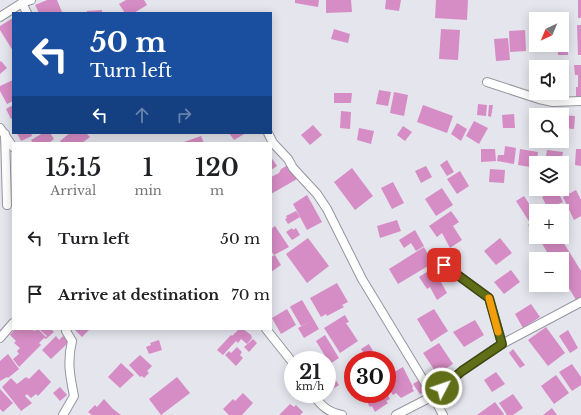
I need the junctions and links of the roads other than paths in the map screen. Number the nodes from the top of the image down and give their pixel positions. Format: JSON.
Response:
{"nodes":[{"id":1,"x":25,"y":1,"type":"edge"},
{"id":2,"x":27,"y":12,"type":"edge"},
{"id":3,"x":0,"y":17,"type":"edge"},
{"id":4,"x":487,"y":82,"type":"dead end"},
{"id":5,"x":581,"y":101,"type":"edge"},
{"id":6,"x":3,"y":131,"type":"edge"},
{"id":7,"x":269,"y":134,"type":"edge"},
{"id":8,"x":12,"y":145,"type":"edge"},
{"id":9,"x":7,"y":205,"type":"dead end"},
{"id":10,"x":444,"y":265,"type":"dead end"},
{"id":11,"x":581,"y":302,"type":"edge"},
{"id":12,"x":12,"y":325,"type":"edge"},
{"id":13,"x":66,"y":330,"type":"edge"},
{"id":14,"x":267,"y":330,"type":"edge"},
{"id":15,"x":0,"y":338,"type":"edge"},
{"id":16,"x":502,"y":344,"type":"junction"},
{"id":17,"x":284,"y":352,"type":"edge"},
{"id":18,"x":433,"y":396,"type":"junction"},
{"id":19,"x":320,"y":403,"type":"edge"},
{"id":20,"x":64,"y":415,"type":"edge"},
{"id":21,"x":342,"y":415,"type":"edge"},
{"id":22,"x":396,"y":415,"type":"edge"},
{"id":23,"x":443,"y":415,"type":"edge"}],
"edges":[{"from":1,"to":2,"type":"street"},
{"from":1,"to":3,"type":"street"},
{"from":4,"to":5,"type":"street"},
{"from":6,"to":8,"type":"street"},
{"from":6,"to":9,"type":"street"},
{"from":7,"to":18,"type":"street"},
{"from":10,"to":16,"type":"street"},
{"from":11,"to":16,"type":"street"},
{"from":12,"to":15,"type":"street"},
{"from":13,"to":20,"type":"street"},
{"from":14,"to":17,"type":"street"},
{"from":16,"to":18,"type":"street"},
{"from":18,"to":22,"type":"street"},
{"from":18,"to":23,"type":"street"},
{"from":19,"to":21,"type":"street"}]}
